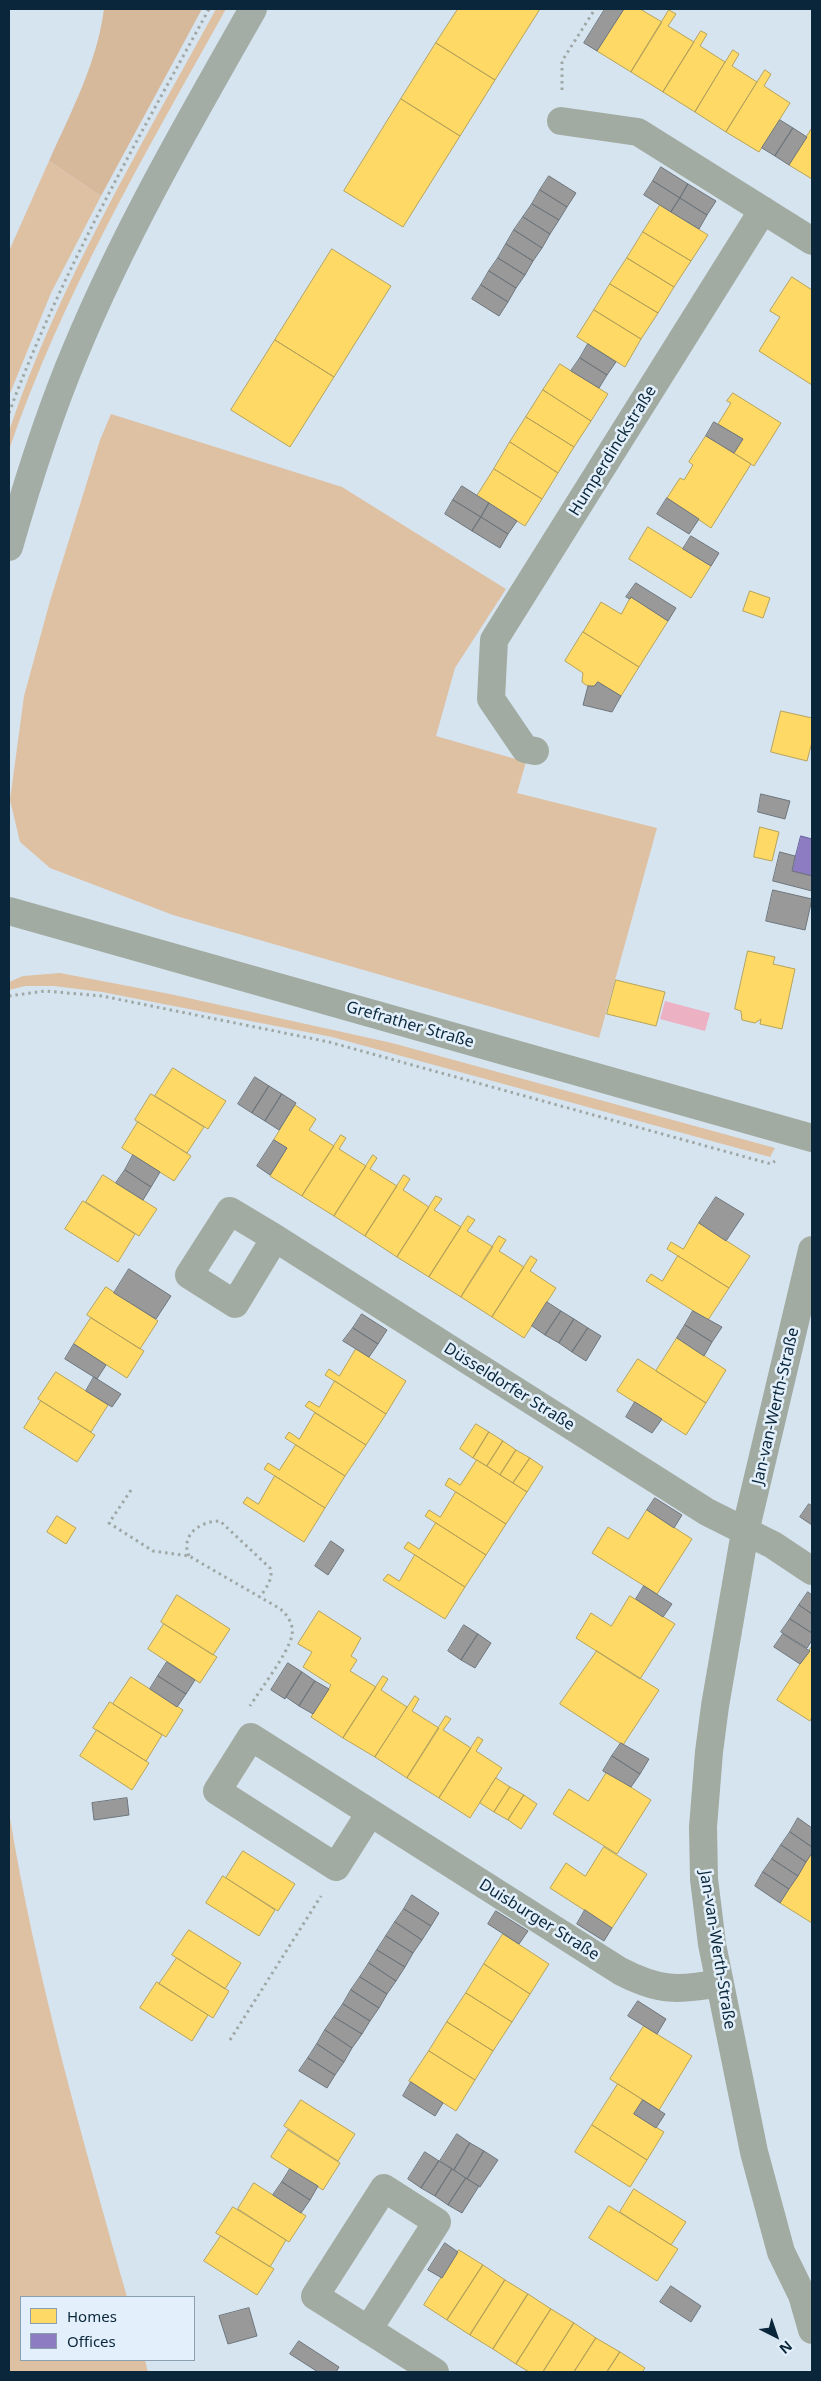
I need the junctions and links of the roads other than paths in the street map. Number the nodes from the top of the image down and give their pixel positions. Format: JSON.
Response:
{"nodes":[{"id":1,"x":253,"y":9,"type":"edge"},
{"id":2,"x":561,"y":121,"type":"road end"},
{"id":3,"x":763,"y":210,"type":"junction"},
{"id":4,"x":812,"y":241,"type":"edge"},
{"id":5,"x":9,"y":547,"type":"edge"},
{"id":6,"x":535,"y":751,"type":"dead end"},
{"id":7,"x":9,"y":911,"type":"edge"},
{"id":8,"x":812,"y":1138,"type":"edge"},
{"id":9,"x":275,"y":1238,"type":"dead end"},
{"id":10,"x":812,"y":1250,"type":"edge"},
{"id":11,"x":746,"y":1532,"type":"junction"},
{"id":12,"x":812,"y":1571,"type":"edge"},
{"id":13,"x":370,"y":1813,"type":"junction"},
{"id":14,"x":720,"y":1983,"type":"junction"},
{"id":15,"x":807,"y":2293,"type":"edge"},
{"id":16,"x":368,"y":2330,"type":"junction"},
{"id":17,"x":812,"y":2330,"type":"edge"},
{"id":18,"x":424,"y":2369,"type":"edge"}],
"edges":[{"from":1,"to":5,"type":"main road"},
{"from":2,"to":3,"type":"street"},
{"from":3,"to":4,"type":"street"},
{"from":3,"to":6,"type":"street","name":"Humperdinckstraße"},
{"from":7,"to":8,"type":"street","name":"Grefrather Straße"},
{"from":9,"to":11,"type":"street","name":"Düsseldorfer Straße"},
{"from":10,"to":11,"type":"street","name":"Jan-van-Werth-Straße"},
{"from":11,"to":12,"type":"street"},
{"from":11,"to":14,"type":"street","name":"Jan-van-Werth-Straße"},
{"from":13,"to":13,"type":"street","name":"Duisburger Straße"},
{"from":13,"to":14,"type":"street","name":"Duisburger Straße"},
{"from":14,"to":15,"type":"street","name":"Jan-van-Werth-Straße"},
{"from":15,"to":17,"type":"street","name":"Jan-van-Werth-Straße"},
{"from":16,"to":16,"type":"street"},
{"from":16,"to":18,"type":"street"}]}
